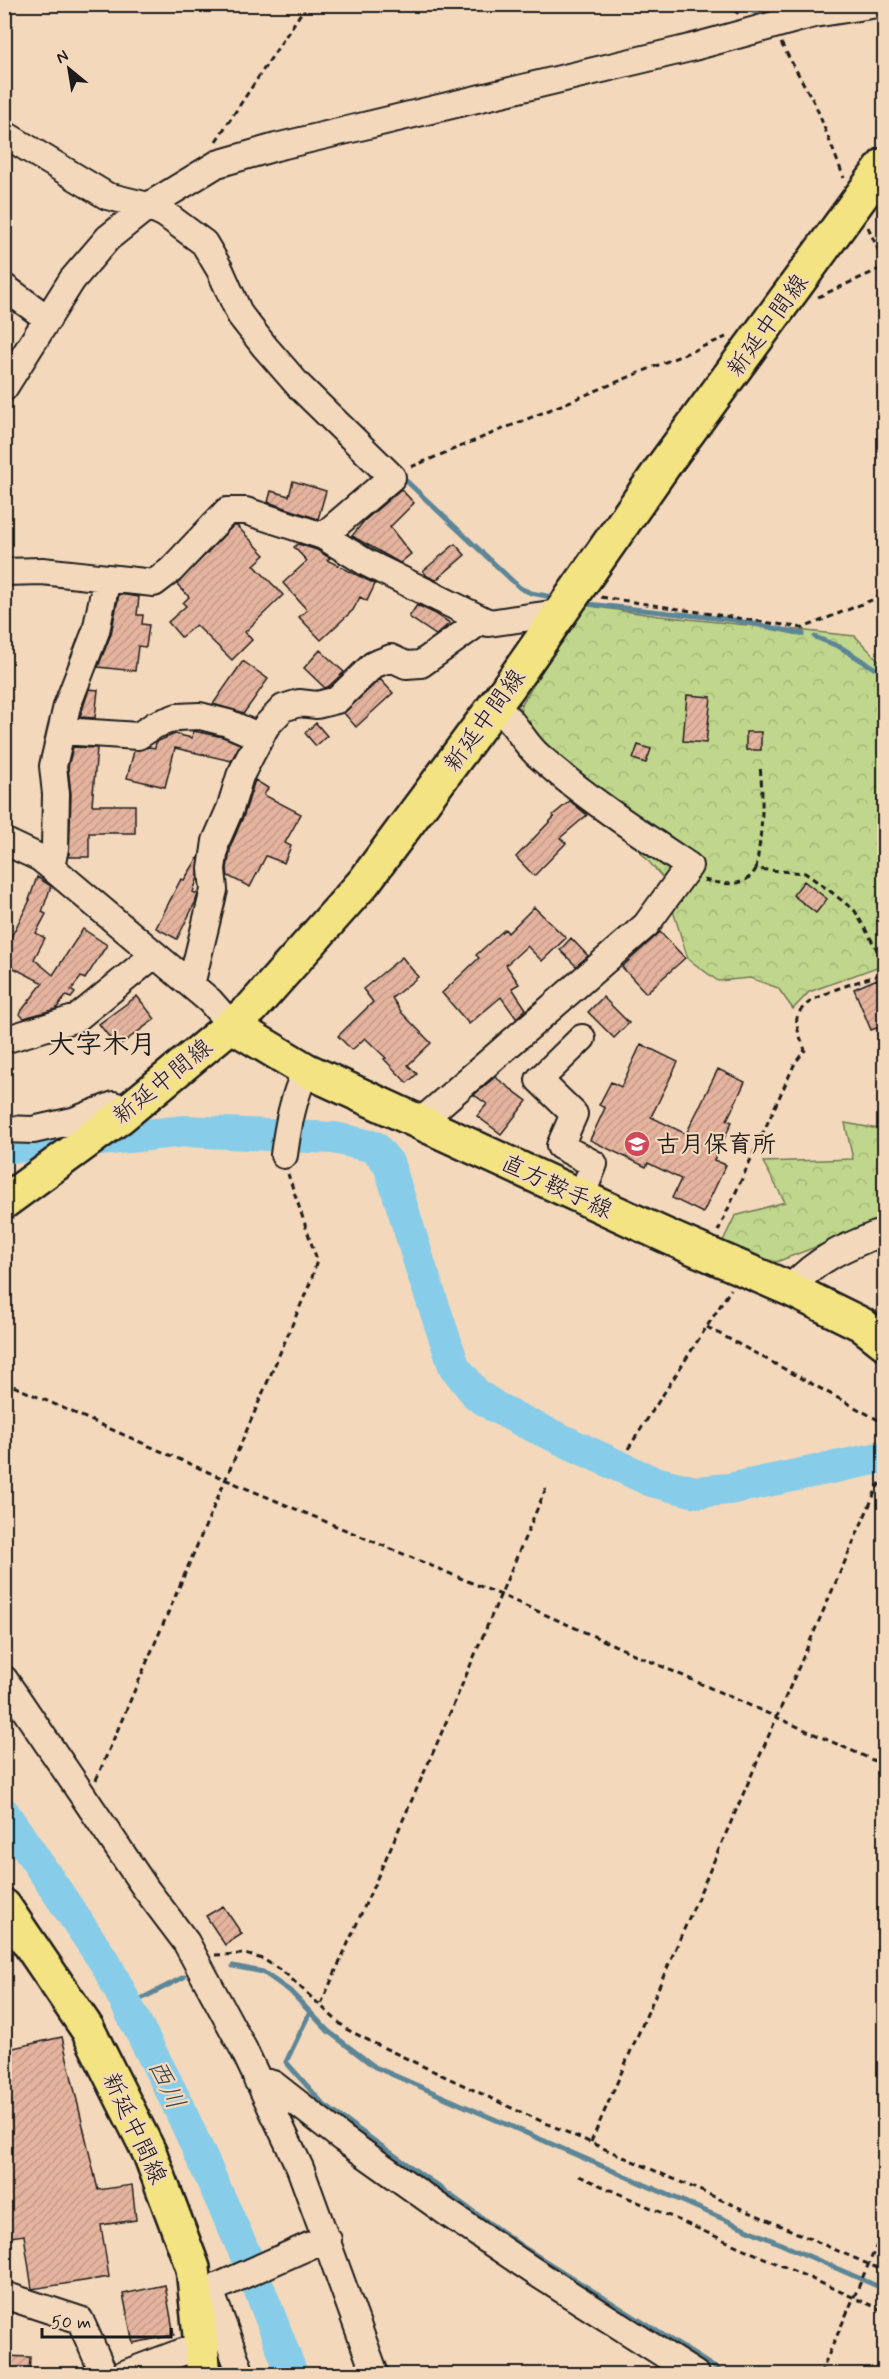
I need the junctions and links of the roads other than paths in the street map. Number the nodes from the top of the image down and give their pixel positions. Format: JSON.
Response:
{"nodes":[{"id":1,"x":878,"y":4,"type":"edge"},
{"id":2,"x":4,"y":134,"type":"edge"},
{"id":3,"x":885,"y":165,"type":"edge"},
{"id":4,"x":148,"y":206,"type":"junction"},
{"id":5,"x":4,"y":287,"type":"edge"},
{"id":6,"x":48,"y":319,"type":"junction"},
{"id":7,"x":4,"y":388,"type":"edge"},
{"id":8,"x":323,"y":536,"type":"junction"},
{"id":9,"x":4,"y":572,"type":"edge"},
{"id":10,"x":107,"y":578,"type":"junction"},
{"id":11,"x":566,"y":604,"type":"junction"},
{"id":12,"x":482,"y":620,"type":"junction"},
{"id":13,"x":494,"y":706,"type":"junction"},
{"id":14,"x":62,"y":731,"type":"junction"},
{"id":15,"x":260,"y":737,"type":"junction"},
{"id":16,"x":4,"y":840,"type":"edge"},
{"id":17,"x":51,"y":867,"type":"junction"},
{"id":18,"x":154,"y":955,"type":"junction"},
{"id":19,"x":191,"y":985,"type":"junction"},
{"id":20,"x":231,"y":1025,"type":"junction"},
{"id":21,"x":582,"y":1038,"type":"dead end"},
{"id":22,"x":4,"y":1040,"type":"edge"},
{"id":23,"x":306,"y":1070,"type":"junction"},
{"id":24,"x":123,"y":1115,"type":"junction"},
{"id":25,"x":419,"y":1123,"type":"junction"},
{"id":26,"x":4,"y":1129,"type":"edge"},
{"id":27,"x":284,"y":1155,"type":"road end"},
{"id":28,"x":581,"y":1197,"type":"junction"},
{"id":29,"x":4,"y":1202,"type":"edge"},
{"id":30,"x":885,"y":1232,"type":"edge"},
{"id":31,"x":790,"y":1289,"type":"junction"},
{"id":32,"x":885,"y":1342,"type":"edge"},
{"id":33,"x":4,"y":1679,"type":"edge"},
{"id":34,"x":4,"y":1906,"type":"edge"},
{"id":35,"x":257,"y":2080,"type":"junction"},
{"id":36,"x":324,"y":2240,"type":"junction"},
{"id":37,"x":208,"y":2289,"type":"junction"},
{"id":38,"x":4,"y":2295,"type":"edge"},
{"id":39,"x":202,"y":2360,"type":"edge"},
{"id":40,"x":104,"y":2374,"type":"edge"},
{"id":41,"x":124,"y":2374,"type":"edge"},
{"id":42,"x":241,"y":2374,"type":"edge"},
{"id":43,"x":375,"y":2374,"type":"edge"},
{"id":44,"x":695,"y":2374,"type":"edge"}],
"edges":[{"from":1,"to":4,"type":"street"},
{"from":2,"to":4,"type":"street"},
{"from":3,"to":11,"type":"main road","name":"新延中間線"},
{"from":4,"to":6,"type":"street"},
{"from":4,"to":8,"type":"street"},
{"from":5,"to":6,"type":"street"},
{"from":6,"to":7,"type":"street"},
{"from":8,"to":10,"type":"street"},
{"from":8,"to":12,"type":"street"},
{"from":9,"to":10,"type":"street"},
{"from":10,"to":14,"type":"street"},
{"from":11,"to":12,"type":"street"},
{"from":11,"to":13,"type":"main road","name":"新延中間線"},
{"from":12,"to":15,"type":"street"},
{"from":13,"to":20,"type":"main road","name":"新延中間線"},
{"from":13,"to":25,"type":"street"},
{"from":14,"to":15,"type":"street"},
{"from":14,"to":17,"type":"street"},
{"from":15,"to":19,"type":"street"},
{"from":16,"to":17,"type":"street"},
{"from":17,"to":18,"type":"street"},
{"from":18,"to":19,"type":"street"},
{"from":18,"to":22,"type":"street"},
{"from":19,"to":20,"type":"street"},
{"from":20,"to":23,"type":"main road","name":"直方鞍手線"},
{"from":20,"to":24,"type":"main road","name":"新延中間線"},
{"from":21,"to":28,"type":"street"},
{"from":23,"to":25,"type":"main road","name":"直方鞍手線"},
{"from":23,"to":27,"type":"street"},
{"from":24,"to":26,"type":"street"},
{"from":24,"to":29,"type":"main road","name":"新延中間線"},
{"from":25,"to":28,"type":"main road","name":"直方鞍手線"},
{"from":28,"to":31,"type":"main road","name":"直方鞍手線"},
{"from":30,"to":31,"type":"street"},
{"from":31,"to":32,"type":"main road","name":"直方鞍手線"},
{"from":33,"to":35,"type":"street"},
{"from":34,"to":37,"type":"main road","name":"新延中間線"},
{"from":35,"to":36,"type":"street"},
{"from":35,"to":44,"type":"street"},
{"from":36,"to":37,"type":"street"},
{"from":36,"to":43,"type":"street"},
{"from":37,"to":39,"type":"main road","name":"新延中間線"},
{"from":37,"to":42,"type":"street"},
{"from":38,"to":40,"type":"street"},
{"from":39,"to":41,"type":"street"}]}
